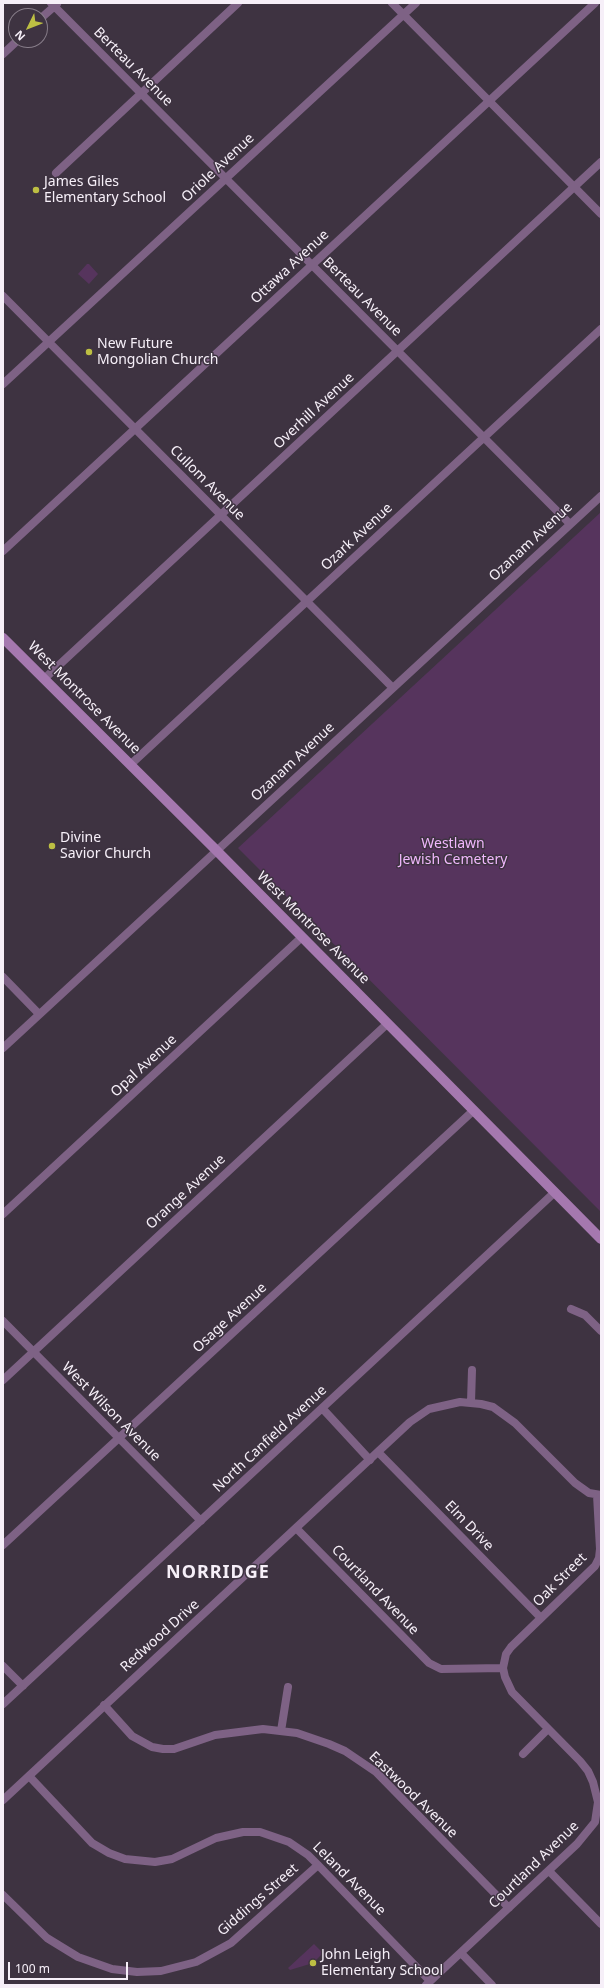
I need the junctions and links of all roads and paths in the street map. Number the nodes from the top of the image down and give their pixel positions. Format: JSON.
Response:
{"nodes":[{"id":1,"x":238,"y":3,"type":"edge"},
{"id":2,"x":392,"y":3,"type":"edge"},
{"id":3,"x":416,"y":3,"type":"edge"},
{"id":4,"x":595,"y":3,"type":"edge"},
{"id":5,"x":54,"y":4,"type":"edge"},
{"id":6,"x":403,"y":14,"type":"junction"},
{"id":7,"x":141,"y":94,"type":"junction"},
{"id":8,"x":490,"y":101,"type":"junction"},
{"id":9,"x":601,"y":162,"type":"edge"},
{"id":10,"x":56,"y":173,"type":"dead end"},
{"id":11,"x":226,"y":178,"type":"junction"},
{"id":12,"x":575,"y":187,"type":"junction"},
{"id":13,"x":601,"y":214,"type":"edge"},
{"id":14,"x":312,"y":265,"type":"junction"},
{"id":15,"x":3,"y":296,"type":"edge"},
{"id":16,"x":601,"y":329,"type":"edge"},
{"id":17,"x":49,"y":342,"type":"junction"},
{"id":18,"x":398,"y":351,"type":"junction"},
{"id":19,"x":3,"y":384,"type":"edge"},
{"id":20,"x":135,"y":429,"type":"junction"},
{"id":21,"x":484,"y":437,"type":"junction"},
{"id":22,"x":601,"y":496,"type":"edge"},
{"id":23,"x":221,"y":515,"type":"junction"},
{"id":24,"x":570,"y":524,"type":"junction"},
{"id":25,"x":3,"y":551,"type":"edge"},
{"id":26,"x":307,"y":601,"type":"junction"},
{"id":27,"x":3,"y":638,"type":"edge"},
{"id":28,"x":44,"y":679,"type":"junction"},
{"id":29,"x":393,"y":688,"type":"junction"},
{"id":30,"x":130,"y":764,"type":"junction"},
{"id":31,"x":216,"y":850,"type":"junction"},
{"id":32,"x":302,"y":937,"type":"junction"},
{"id":33,"x":3,"y":977,"type":"edge"},
{"id":34,"x":39,"y":1014,"type":"junction"},
{"id":35,"x":388,"y":1024,"type":"junction"},
{"id":36,"x":3,"y":1048,"type":"edge"},
{"id":37,"x":474,"y":1110,"type":"junction"},
{"id":38,"x":555,"y":1192,"type":"junction"},
{"id":39,"x":3,"y":1214,"type":"edge"},
{"id":40,"x":601,"y":1239,"type":"edge"},
{"id":41,"x":571,"y":1309,"type":"dead end"},
{"id":42,"x":3,"y":1321,"type":"edge"},
{"id":43,"x":601,"y":1331,"type":"edge"},
{"id":44,"x":34,"y":1351,"type":"junction"},
{"id":45,"x":472,"y":1370,"type":"dead end"},
{"id":46,"x":3,"y":1380,"type":"edge"},
{"id":47,"x":471,"y":1402,"type":"junction"},
{"id":48,"x":322,"y":1408,"type":"junction"},
{"id":49,"x":119,"y":1438,"type":"junction"},
{"id":50,"x":378,"y":1452,"type":"junction"},
{"id":51,"x":370,"y":1460,"type":"junction"},
{"id":52,"x":599,"y":1495,"type":"edge"},
{"id":53,"x":201,"y":1521,"type":"junction"},
{"id":54,"x":297,"y":1529,"type":"junction"},
{"id":55,"x":3,"y":1545,"type":"edge"},
{"id":56,"x":600,"y":1559,"type":"edge"},
{"id":57,"x":540,"y":1618,"type":"junction"},
{"id":58,"x":3,"y":1666,"type":"edge"},
{"id":59,"x":503,"y":1668,"type":"junction"},
{"id":60,"x":23,"y":1686,"type":"junction"},
{"id":61,"x":288,"y":1687,"type":"dead end"},
{"id":62,"x":3,"y":1704,"type":"edge"},
{"id":63,"x":104,"y":1705,"type":"junction"},
{"id":64,"x":548,"y":1728,"type":"junction"},
{"id":65,"x":281,"y":1731,"type":"junction"},
{"id":66,"x":523,"y":1754,"type":"dead end"},
{"id":67,"x":29,"y":1776,"type":"junction"},
{"id":68,"x":3,"y":1800,"type":"edge"},
{"id":69,"x":599,"y":1802,"type":"edge"},
{"id":70,"x":318,"y":1865,"type":"junction"},
{"id":71,"x":549,"y":1871,"type":"junction"},
{"id":72,"x":3,"y":1895,"type":"edge"},
{"id":73,"x":509,"y":1908,"type":"junction"},
{"id":74,"x":601,"y":1924,"type":"edge"},
{"id":75,"x":461,"y":1953,"type":"junction"},
{"id":76,"x":428,"y":1983,"type":"edge"},
{"id":77,"x":492,"y":1985,"type":"edge"}],
"edges":[{"from":1,"to":7,"type":"street"},
{"from":2,"to":6,"type":"street"},
{"from":3,"to":6,"type":"street","name":"Oriole Avenue"},
{"from":4,"to":8,"type":"street","name":"Ottawa Avenue"},
{"from":5,"to":7,"type":"street","name":"Berteau Avenue"},
{"from":6,"to":8,"type":"street"},
{"from":6,"to":11,"type":"street","name":"Oriole Avenue"},
{"from":7,"to":10,"type":"street"},
{"from":7,"to":11,"type":"street","name":"Berteau Avenue"},
{"from":8,"to":12,"type":"street"},
{"from":8,"to":14,"type":"street","name":"Ottawa Avenue"},
{"from":9,"to":12,"type":"street","name":"Overhill Avenue"},
{"from":11,"to":14,"type":"street","name":"Berteau Avenue"},
{"from":11,"to":17,"type":"street","name":"Oriole Avenue"},
{"from":12,"to":13,"type":"street"},
{"from":12,"to":18,"type":"street","name":"Overhill Avenue"},
{"from":14,"to":18,"type":"street","name":"Berteau Avenue"},
{"from":14,"to":20,"type":"street","name":"Ottawa Avenue"},
{"from":15,"to":17,"type":"street","name":"Cullom Avenue"},
{"from":16,"to":21,"type":"street","name":"Ozark Avenue"},
{"from":17,"to":19,"type":"street","name":"Oriole Avenue"},
{"from":17,"to":20,"type":"street","name":"Cullom Avenue"},
{"from":18,"to":21,"type":"street","name":"Berteau Avenue"},
{"from":18,"to":23,"type":"street","name":"Overhill Avenue"},
{"from":20,"to":23,"type":"street","name":"Cullom Avenue"},
{"from":20,"to":25,"type":"street","name":"Ottawa Avenue"},
{"from":21,"to":24,"type":"street","name":"Berteau Avenue"},
{"from":21,"to":26,"type":"street","name":"Ozark Avenue"},
{"from":22,"to":24,"type":"street","name":"Ozanam Avenue"},
{"from":23,"to":26,"type":"street","name":"Cullom Avenue"},
{"from":23,"to":28,"type":"street","name":"Overhill Avenue"},
{"from":24,"to":29,"type":"street","name":"Ozanam Avenue"},
{"from":26,"to":29,"type":"street","name":"Cullom Avenue"},
{"from":26,"to":30,"type":"street","name":"Ozark Avenue"},
{"from":27,"to":28,"type":"street","name":"West Montrose Avenue"},
{"from":28,"to":30,"type":"street","name":"West Montrose Avenue"},
{"from":29,"to":31,"type":"street","name":"Ozanam Avenue"},
{"from":30,"to":31,"type":"street","name":"West Montrose Avenue"},
{"from":31,"to":32,"type":"street","name":"West Montrose Avenue"},
{"from":31,"to":34,"type":"street","name":"Ozanam Avenue"},
{"from":32,"to":35,"type":"street","name":"West Montrose Avenue"},
{"from":32,"to":39,"type":"street","name":"Opal Avenue"},
{"from":33,"to":34,"type":"street"},
{"from":34,"to":36,"type":"street","name":"Ozanam Avenue"},
{"from":35,"to":37,"type":"street","name":"West Montrose Avenue"},
{"from":35,"to":44,"type":"street","name":"Orange Avenue"},
{"from":37,"to":38,"type":"street","name":"West Montrose Avenue"},
{"from":37,"to":49,"type":"street","name":"Osage Avenue"},
{"from":38,"to":40,"type":"street","name":"West Montrose Avenue"},
{"from":38,"to":48,"type":"street","name":"North Canfield Avenue"},
{"from":41,"to":43,"type":"street"},
{"from":42,"to":44,"type":"street","name":"West Wilson Avenue"},
{"from":44,"to":46,"type":"street","name":"Orange Avenue"},
{"from":44,"to":49,"type":"street","name":"West Wilson Avenue"},
{"from":45,"to":47,"type":"street"},
{"from":47,"to":50,"type":"street","name":"Redwood Drive"},
{"from":47,"to":52,"type":"street","name":"Redwood Drive"},
{"from":48,"to":51,"type":"street"},
{"from":48,"to":53,"type":"street","name":"North Canfield Avenue"},
{"from":49,"to":53,"type":"street","name":"West Wilson Avenue"},
{"from":49,"to":55,"type":"street","name":"Osage Avenue"},
{"from":50,"to":51,"type":"street","name":"Redwood Drive"},
{"from":50,"to":57,"type":"street","name":"Elm Drive"},
{"from":51,"to":54,"type":"street","name":"Redwood Drive"},
{"from":52,"to":56,"type":"street","name":"Oak Street"},
{"from":53,"to":60,"type":"street","name":"North Canfield Avenue"},
{"from":54,"to":59,"type":"street","name":"Courtland Avenue"},
{"from":54,"to":63,"type":"street","name":"Redwood Drive"},
{"from":56,"to":57,"type":"street","name":"Oak Street"},
{"from":57,"to":59,"type":"street","name":"Oak Street"},
{"from":58,"to":60,"type":"street"},
{"from":59,"to":64,"type":"street","name":"Courtland Avenue"},
{"from":60,"to":62,"type":"street","name":"North Canfield Avenue"},
{"from":61,"to":65,"type":"street"},
{"from":63,"to":65,"type":"street","name":"Eastwood Avenue"},
{"from":63,"to":67,"type":"street","name":"Redwood Drive"},
{"from":64,"to":66,"type":"street"},
{"from":64,"to":69,"type":"street","name":"Courtland Avenue"},
{"from":65,"to":73,"type":"street","name":"Eastwood Avenue"},
{"from":67,"to":68,"type":"street","name":"Redwood Drive"},
{"from":67,"to":70,"type":"street","name":"Leland Avenue"},
{"from":69,"to":71,"type":"street","name":"Courtland Avenue"},
{"from":70,"to":72,"type":"street","name":"Giddings Street"},
{"from":70,"to":76,"type":"street","name":"Leland Avenue"},
{"from":71,"to":73,"type":"street","name":"Courtland Avenue"},
{"from":71,"to":74,"type":"street"},
{"from":73,"to":75,"type":"street","name":"Courtland Avenue"},
{"from":75,"to":76,"type":"street","name":"Courtland Avenue"},
{"from":75,"to":77,"type":"street"}]}
